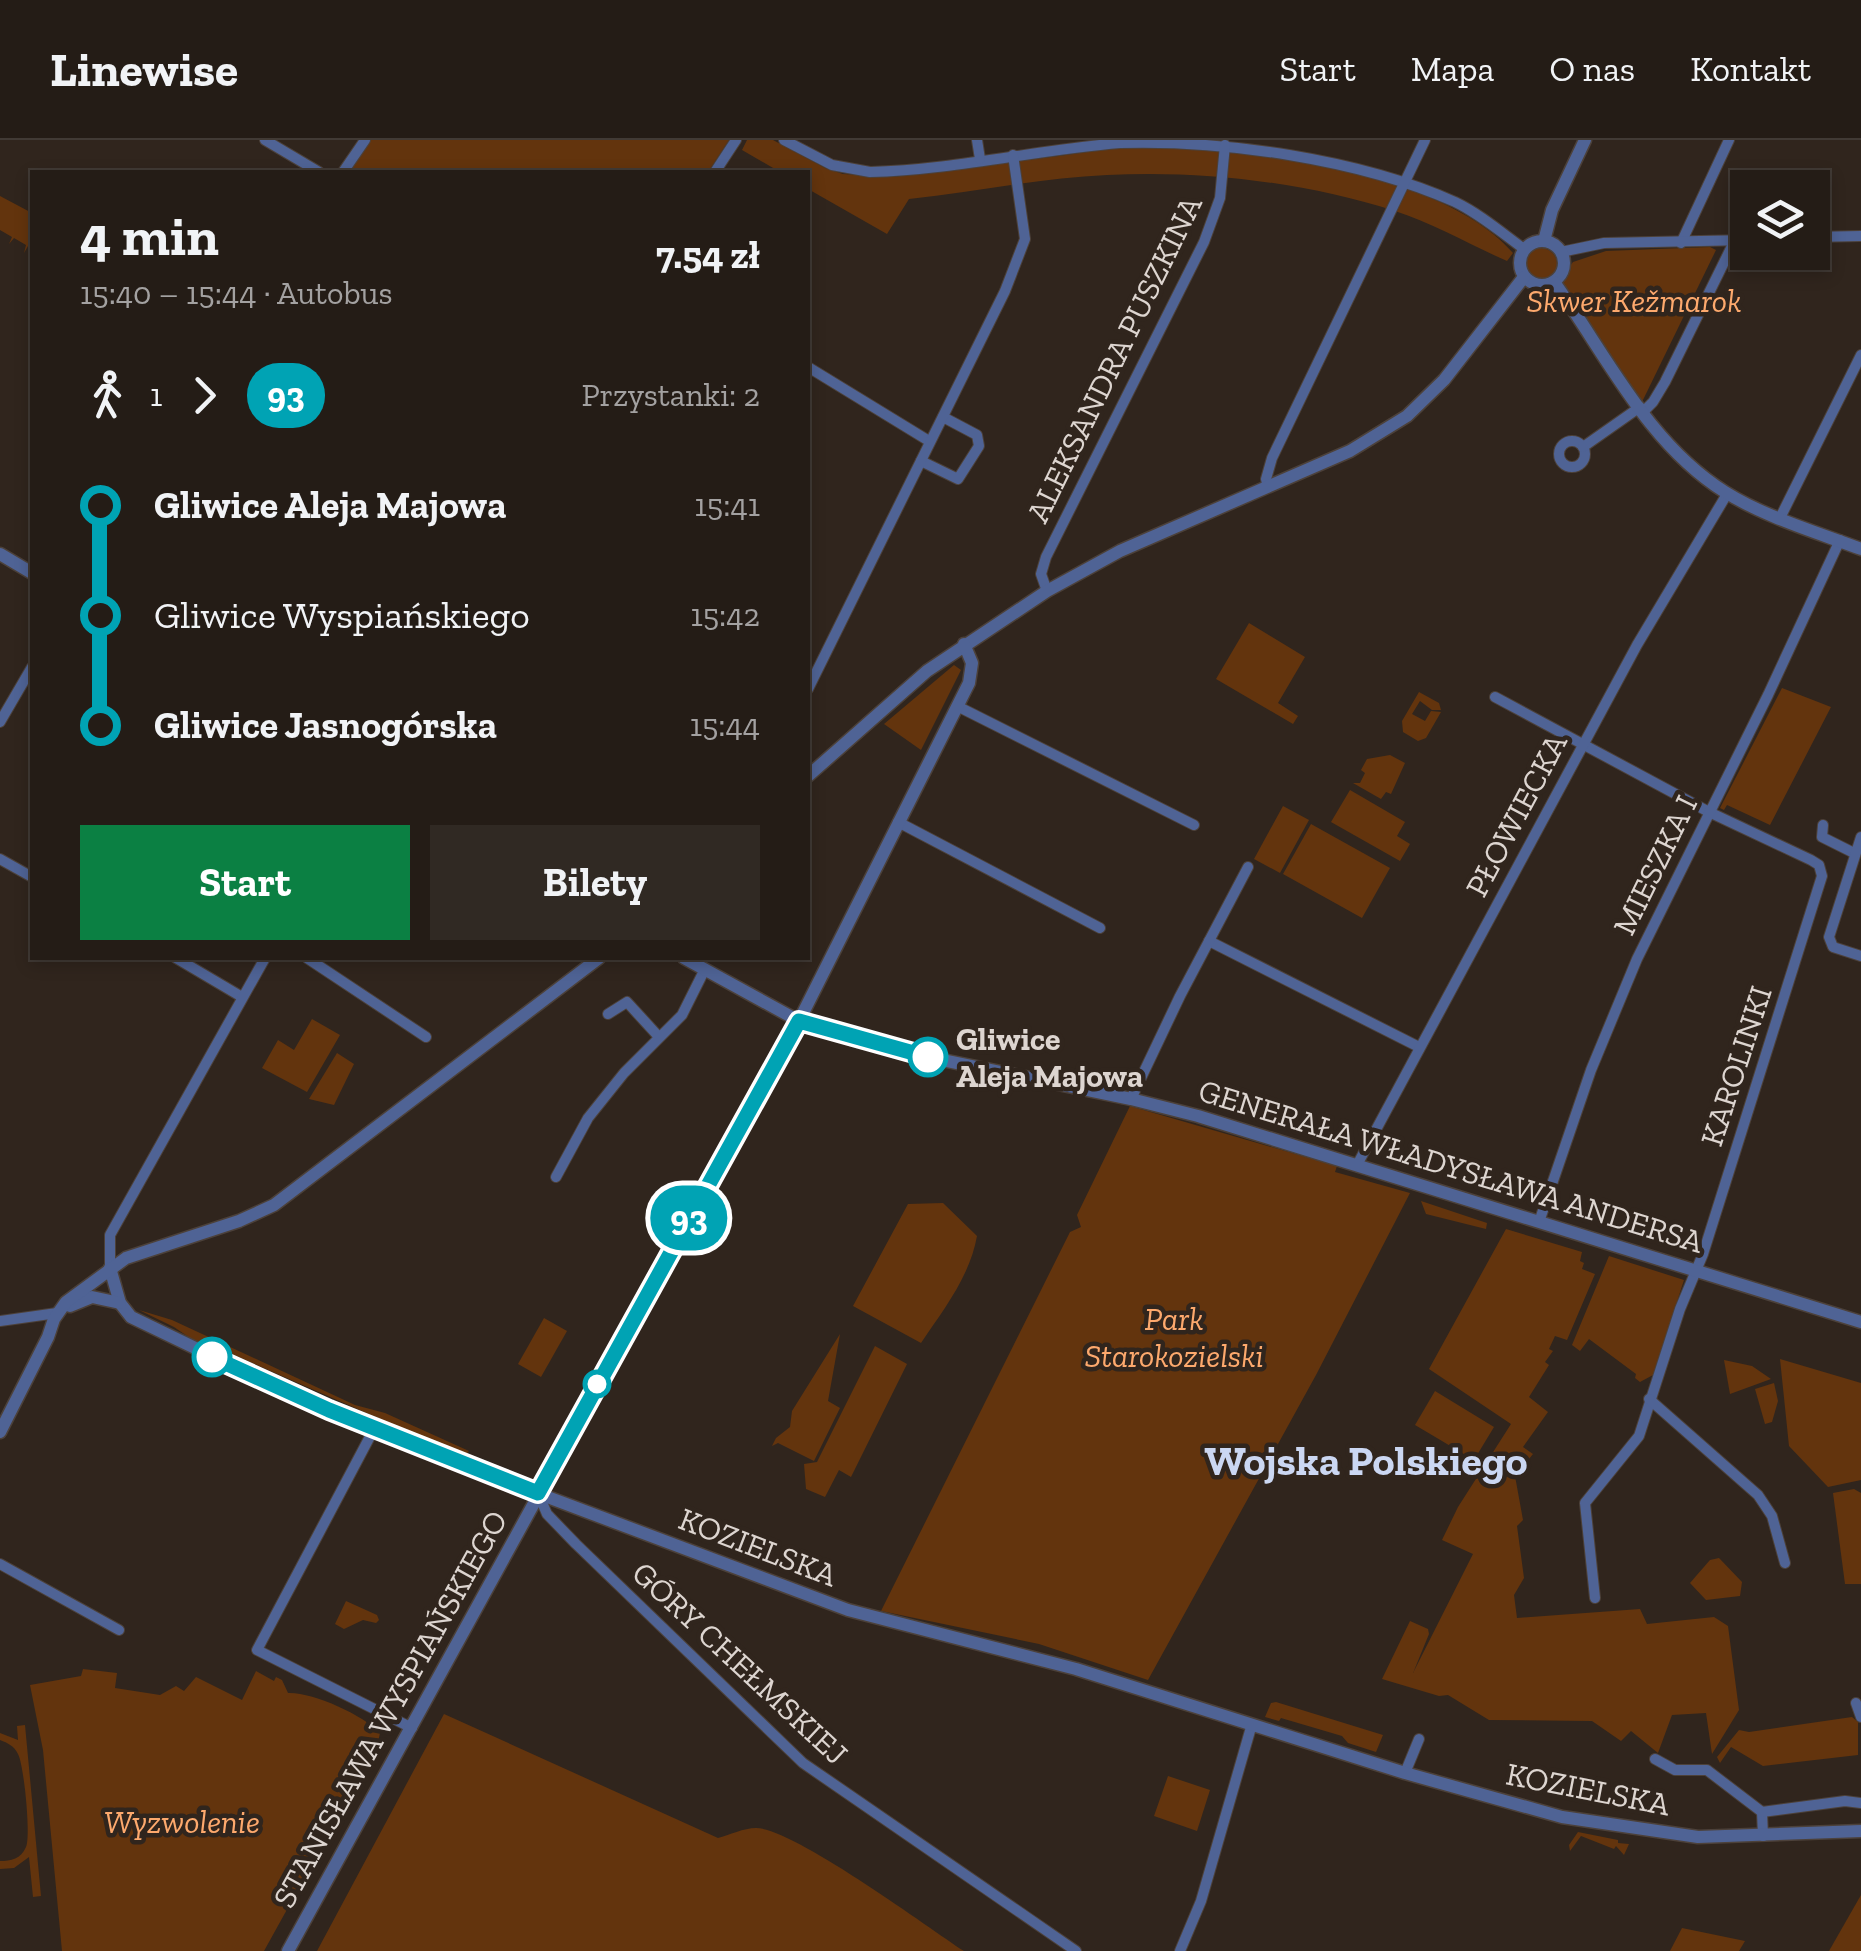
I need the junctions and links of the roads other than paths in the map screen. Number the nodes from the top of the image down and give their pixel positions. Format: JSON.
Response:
{"nodes":[{"id":1,"x":265,"y":140,"type":"edge"},
{"id":2,"x":365,"y":140,"type":"edge"},
{"id":3,"x":736,"y":140,"type":"edge"},
{"id":4,"x":784,"y":140,"type":"edge"},
{"id":5,"x":977,"y":140,"type":"edge"},
{"id":6,"x":1284,"y":140,"type":"edge"},
{"id":7,"x":1426,"y":140,"type":"edge"},
{"id":8,"x":1585,"y":140,"type":"edge"},
{"id":9,"x":1729,"y":140,"type":"edge"},
{"id":10,"x":1124,"y":141,"type":"edge"},
{"id":11,"x":1226,"y":145,"type":"junction"},
{"id":12,"x":1282,"y":153,"type":"junction"},
{"id":13,"x":1013,"y":155,"type":"junction"},
{"id":14,"x":980,"y":159,"type":"junction"},
{"id":15,"x":316,"y":170,"type":"edge"},
{"id":16,"x":344,"y":170,"type":"edge"},
{"id":17,"x":716,"y":170,"type":"edge"},
{"id":18,"x":1405,"y":184,"type":"junction"},
{"id":19,"x":1861,"y":236,"type":"edge"},
{"id":20,"x":1830,"y":237,"type":"edge"},
{"id":21,"x":1544,"y":241,"type":"junction"},
{"id":22,"x":1730,"y":241,"type":"edge"},
{"id":23,"x":1682,"y":243,"type":"junction"},
{"id":24,"x":1524,"y":249,"type":"junction"},
{"id":25,"x":1561,"y":252,"type":"junction"},
{"id":26,"x":1730,"y":262,"type":"edge"},
{"id":27,"x":1524,"y":277,"type":"junction"},
{"id":28,"x":1554,"y":282,"type":"junction"},
{"id":29,"x":1861,"y":355,"type":"edge"},
{"id":30,"x":810,"y":368,"type":"edge"},
{"id":31,"x":1641,"y":409,"type":"junction"},
{"id":32,"x":943,"y":417,"type":"junction"},
{"id":33,"x":930,"y":441,"type":"junction"},
{"id":34,"x":1583,"y":447,"type":"dead end"},
{"id":35,"x":921,"y":460,"type":"junction"},
{"id":36,"x":1268,"y":488,"type":"junction"},
{"id":37,"x":1727,"y":494,"type":"junction"},
{"id":38,"x":1780,"y":518,"type":"junction"},
{"id":39,"x":1840,"y":540,"type":"junction"},
{"id":40,"x":1861,"y":548,"type":"edge"},
{"id":41,"x":0,"y":554,"type":"edge"},
{"id":42,"x":30,"y":572,"type":"edge"},
{"id":43,"x":1047,"y":591,"type":"junction"},
{"id":44,"x":964,"y":644,"type":"junction"},
{"id":45,"x":30,"y":670,"type":"edge"},
{"id":46,"x":810,"y":685,"type":"edge"},
{"id":47,"x":1494,"y":697,"type":"dead end"},
{"id":48,"x":957,"y":706,"type":"junction"},
{"id":49,"x":0,"y":722,"type":"edge"},
{"id":50,"x":1582,"y":746,"type":"junction"},
{"id":51,"x":810,"y":774,"type":"edge"},
{"id":52,"x":1710,"y":812,"type":"junction"},
{"id":53,"x":898,"y":822,"type":"junction"},
{"id":54,"x":1822,"y":825,"type":"dead end"},
{"id":55,"x":1194,"y":826,"type":"dead end"},
{"id":56,"x":1861,"y":837,"type":"edge"},
{"id":57,"x":1854,"y":856,"type":"junction"},
{"id":58,"x":0,"y":858,"type":"edge"},
{"id":59,"x":1248,"y":866,"type":"dead end"},
{"id":60,"x":30,"y":876,"type":"edge"},
{"id":61,"x":1810,"y":913,"type":"junction"},
{"id":62,"x":1833,"y":920,"type":"junction"},
{"id":63,"x":1100,"y":928,"type":"dead end"},
{"id":64,"x":1210,"y":940,"type":"junction"},
{"id":65,"x":1861,"y":956,"type":"edge"},
{"id":66,"x":179,"y":960,"type":"edge"},
{"id":67,"x":264,"y":960,"type":"edge"},
{"id":68,"x":310,"y":960,"type":"edge"},
{"id":69,"x":595,"y":960,"type":"edge"},
{"id":70,"x":688,"y":960,"type":"edge"},
{"id":71,"x":705,"y":970,"type":"junction"},
{"id":72,"x":242,"y":997,"type":"junction"},
{"id":73,"x":608,"y":1014,"type":"dead end"},
{"id":74,"x":799,"y":1021,"type":"junction"},
{"id":75,"x":426,"y":1037,"type":"dead end"},
{"id":76,"x":659,"y":1038,"type":"junction"},
{"id":77,"x":1419,"y":1047,"type":"junction"},
{"id":78,"x":1131,"y":1098,"type":"junction"},
{"id":79,"x":1357,"y":1165,"type":"junction"},
{"id":80,"x":556,"y":1177,"type":"dead end"},
{"id":81,"x":1539,"y":1222,"type":"junction"},
{"id":82,"x":110,"y":1268,"type":"junction"},
{"id":83,"x":1696,"y":1270,"type":"junction"},
{"id":84,"x":120,"y":1303,"type":"junction"},
{"id":85,"x":1680,"y":1309,"type":"junction"},
{"id":86,"x":1693,"y":1312,"type":"dead end"},
{"id":87,"x":57,"y":1313,"type":"junction"},
{"id":88,"x":0,"y":1321,"type":"edge"},
{"id":89,"x":1861,"y":1322,"type":"edge"},
{"id":90,"x":1650,"y":1399,"type":"junction"},
{"id":91,"x":374,"y":1429,"type":"junction"},
{"id":92,"x":0,"y":1432,"type":"edge"},
{"id":93,"x":538,"y":1493,"type":"junction"},
{"id":94,"x":1784,"y":1562,"type":"dead end"},
{"id":95,"x":0,"y":1564,"type":"edge"},
{"id":96,"x":1595,"y":1598,"type":"dead end"},
{"id":97,"x":120,"y":1630,"type":"dead end"},
{"id":98,"x":1856,"y":1703,"type":"dead end"},
{"id":99,"x":1861,"y":1717,"type":"edge"},
{"id":100,"x":1252,"y":1724,"type":"junction"},
{"id":101,"x":412,"y":1728,"type":"junction"},
{"id":102,"x":1419,"y":1739,"type":"dead end"},
{"id":103,"x":1655,"y":1759,"type":"dead end"},
{"id":104,"x":1405,"y":1773,"type":"junction"},
{"id":105,"x":1861,"y":1803,"type":"edge"},
{"id":106,"x":1762,"y":1812,"type":"junction"},
{"id":107,"x":1861,"y":1830,"type":"edge"},
{"id":108,"x":1763,"y":1836,"type":"junction"},
{"id":109,"x":288,"y":1951,"type":"edge"},
{"id":110,"x":1076,"y":1951,"type":"edge"},
{"id":111,"x":1180,"y":1951,"type":"edge"}],
"edges":[{"from":1,"to":15,"type":"street"},
{"from":2,"to":16,"type":"street"},
{"from":3,"to":17,"type":"street"},
{"from":4,"to":14,"type":"street"},
{"from":5,"to":14,"type":"street"},
{"from":6,"to":12,"type":"street"},
{"from":7,"to":18,"type":"street"},
{"from":8,"to":21,"type":"street"},
{"from":9,"to":23,"type":"street"},
{"from":10,"to":11,"type":"street"},
{"from":10,"to":13,"type":"street"},
{"from":11,"to":12,"type":"street"},
{"from":11,"to":43,"type":"street","name":"ALEKSANDRA PUSZKINA"},
{"from":12,"to":18,"type":"street"},
{"from":13,"to":14,"type":"street"},
{"from":13,"to":32,"type":"street"},
{"from":18,"to":24,"type":"street"},
{"from":18,"to":36,"type":"street"},
{"from":19,"to":20,"type":"street"},
{"from":21,"to":24,"type":"street"},
{"from":21,"to":25,"type":"street"},
{"from":22,"to":23,"type":"street"},
{"from":23,"to":25,"type":"street"},
{"from":24,"to":27,"type":"street"},
{"from":25,"to":28,"type":"street"},
{"from":26,"to":31,"type":"street"},
{"from":27,"to":28,"type":"street"},
{"from":27,"to":36,"type":"street"},
{"from":28,"to":31,"type":"street"},
{"from":29,"to":38,"type":"street"},
{"from":30,"to":33,"type":"street"},
{"from":31,"to":34,"type":"street"},
{"from":31,"to":37,"type":"street"},
{"from":32,"to":33,"type":"street"},
{"from":32,"to":35,"type":"street"},
{"from":33,"to":35,"type":"street"},
{"from":35,"to":46,"type":"street"},
{"from":36,"to":43,"type":"street"},
{"from":37,"to":38,"type":"street"},
{"from":37,"to":50,"type":"street","name":"PŁOWIECKA"},
{"from":38,"to":39,"type":"street"},
{"from":39,"to":40,"type":"street"},
{"from":39,"to":52,"type":"street","name":"MIESZKA I"},
{"from":41,"to":42,"type":"street"},
{"from":43,"to":44,"type":"street"},
{"from":44,"to":48,"type":"street","name":"STANISŁAWA WYSPIAŃSKIEGO"},
{"from":44,"to":51,"type":"street"},
{"from":45,"to":49,"type":"street"},
{"from":47,"to":50,"type":"street"},
{"from":48,"to":53,"type":"street","name":"STANISŁAWA WYSPIAŃSKIEGO"},
{"from":48,"to":55,"type":"street"},
{"from":50,"to":52,"type":"street"},
{"from":50,"to":77,"type":"street","name":"PŁOWIECKA"},
{"from":52,"to":61,"type":"street","name":"KAROLINKI"},
{"from":52,"to":81,"type":"street","name":"MIESZKA I"},
{"from":53,"to":63,"type":"street"},
{"from":53,"to":74,"type":"street","name":"STANISŁAWA WYSPIAŃSKIEGO"},
{"from":54,"to":57,"type":"street"},
{"from":56,"to":57,"type":"street"},
{"from":57,"to":62,"type":"street"},
{"from":58,"to":60,"type":"street"},
{"from":59,"to":64,"type":"street"},
{"from":61,"to":62,"type":"street"},
{"from":61,"to":83,"type":"street","name":"KAROLINKI"},
{"from":62,"to":65,"type":"street"},
{"from":64,"to":77,"type":"street"},
{"from":64,"to":78,"type":"street"},
{"from":66,"to":72,"type":"street"},
{"from":67,"to":72,"type":"street"},
{"from":68,"to":75,"type":"street"},
{"from":69,"to":82,"type":"street"},
{"from":70,"to":71,"type":"street","name":"GENERAŁA WŁADYSŁAWA ANDERSA"},
{"from":71,"to":74,"type":"street","name":"GENERAŁA WŁADYSŁAWA ANDERSA"},
{"from":71,"to":76,"type":"street"},
{"from":72,"to":82,"type":"street"},
{"from":73,"to":76,"type":"street"},
{"from":74,"to":78,"type":"street","name":"GENERAŁA WŁADYSŁAWA ANDERSA"},
{"from":74,"to":93,"type":"street","name":"STANISŁAWA WYSPIAŃSKIEGO"},
{"from":76,"to":80,"type":"street"},
{"from":77,"to":79,"type":"street","name":"PŁOWIECKA"},
{"from":78,"to":79,"type":"street","name":"GENERAŁA WŁADYSŁAWA ANDERSA"},
{"from":79,"to":81,"type":"street","name":"GENERAŁA WŁADYSŁAWA ANDERSA"},
{"from":81,"to":83,"type":"street","name":"GENERAŁA WŁADYSŁAWA ANDERSA"},
{"from":82,"to":84,"type":"street"},
{"from":82,"to":87,"type":"street"},
{"from":83,"to":85,"type":"street","name":"KAROLINKI"},
{"from":83,"to":89,"type":"street","name":"GENERAŁA WŁADYSŁAWA ANDERSA"},
{"from":84,"to":87,"type":"street"},
{"from":84,"to":91,"type":"street","name":"KOZIELSKA"},
{"from":85,"to":86,"type":"street"},
{"from":85,"to":90,"type":"street","name":"KAROLINKI"},
{"from":87,"to":88,"type":"street"},
{"from":87,"to":92,"type":"street"},
{"from":90,"to":94,"type":"street"},
{"from":90,"to":96,"type":"street","name":"KAROLINKI"},
{"from":91,"to":93,"type":"street","name":"KOZIELSKA"},
{"from":91,"to":101,"type":"street"},
{"from":93,"to":100,"type":"street","name":"KOZIELSKA"},
{"from":93,"to":101,"type":"street","name":"STANISŁAWA WYSPIAŃSKIEGO"},
{"from":93,"to":110,"type":"street","name":"GÓRY CHEŁMSKIEJ"},
{"from":95,"to":97,"type":"street"},
{"from":98,"to":99,"type":"street"},
{"from":100,"to":104,"type":"street","name":"KOZIELSKA"},
{"from":100,"to":111,"type":"street"},
{"from":101,"to":109,"type":"street","name":"STANISŁAWA WYSPIAŃSKIEGO"},
{"from":102,"to":104,"type":"street"},
{"from":103,"to":106,"type":"street","name":"KOZIELSKA"},
{"from":104,"to":108,"type":"street","name":"KOZIELSKA"},
{"from":105,"to":106,"type":"street"},
{"from":106,"to":108,"type":"street"},
{"from":107,"to":108,"type":"street","name":"KOZIELSKA"}]}
